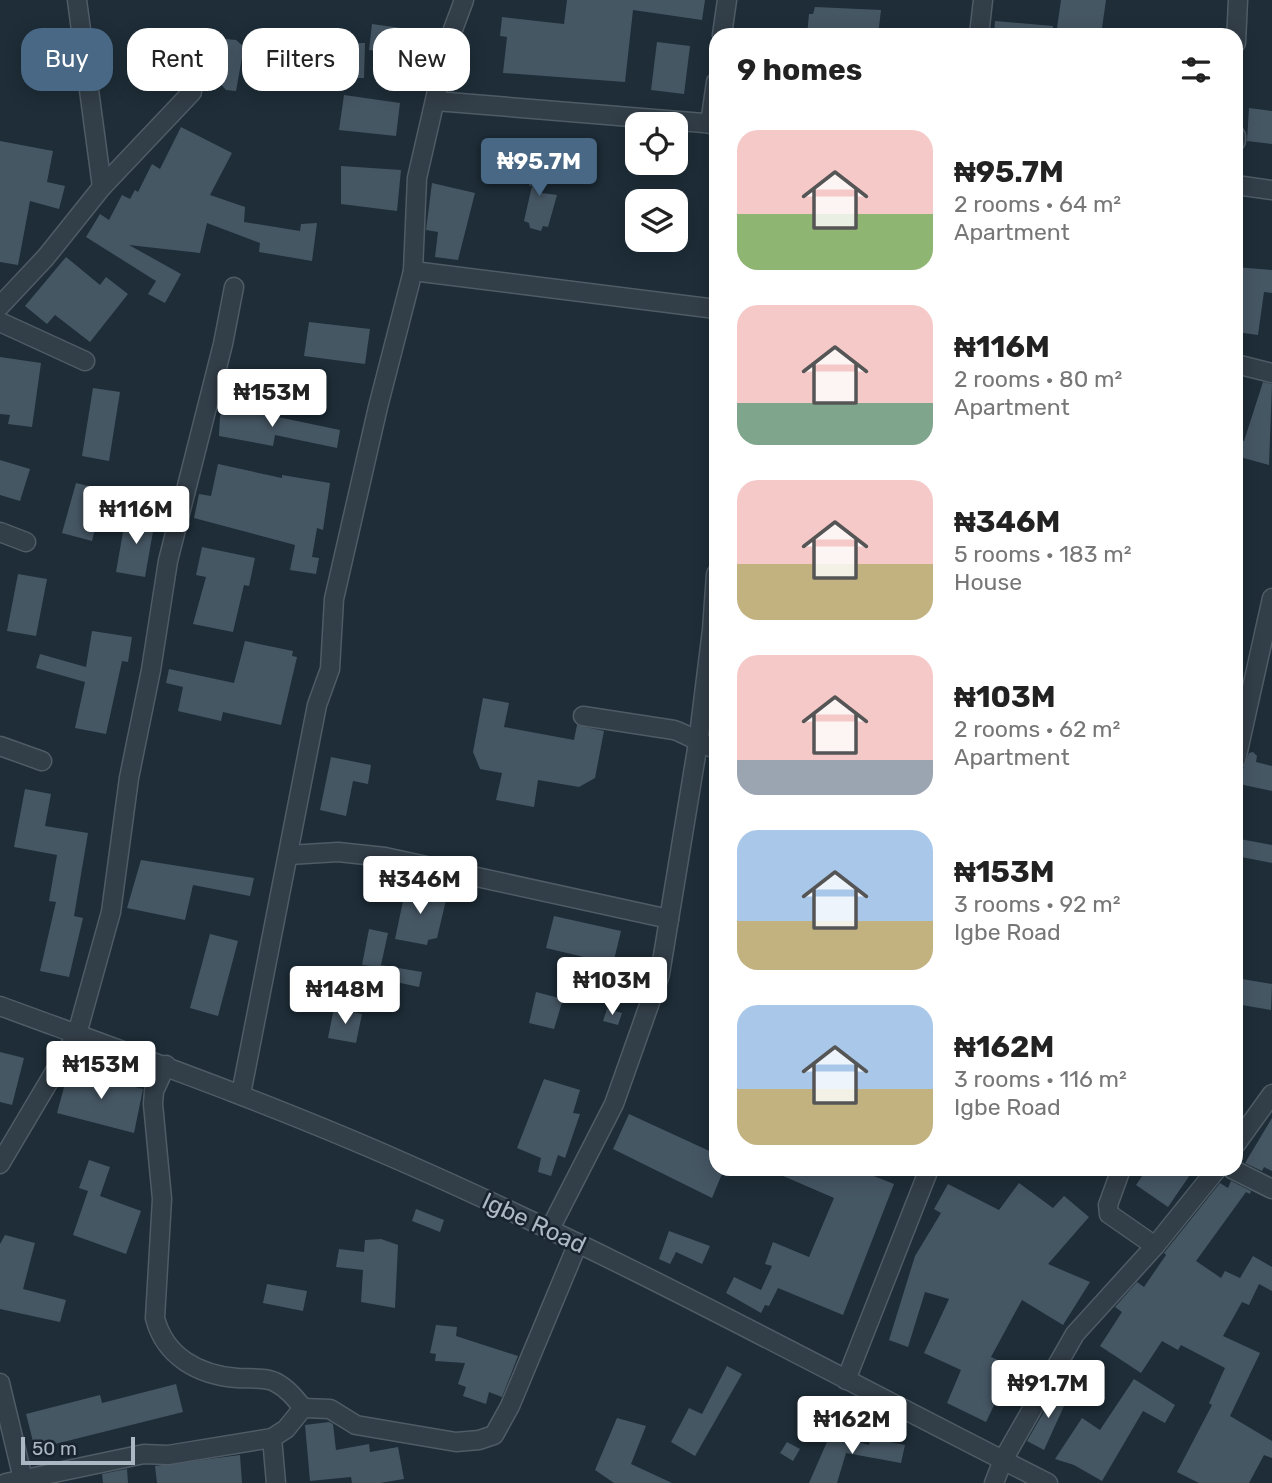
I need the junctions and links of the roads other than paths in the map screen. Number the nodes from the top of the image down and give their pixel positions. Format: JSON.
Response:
{"nodes":[{"id":1,"x":77,"y":0,"type":"edge"},
{"id":2,"x":464,"y":0,"type":"edge"},
{"id":3,"x":727,"y":0,"type":"edge"},
{"id":4,"x":983,"y":0,"type":"edge"},
{"id":5,"x":1238,"y":0,"type":"edge"},
{"id":6,"x":723,"y":28,"type":"edge"},
{"id":7,"x":980,"y":28,"type":"edge"},
{"id":8,"x":1237,"y":28,"type":"edge"},
{"id":9,"x":192,"y":92,"type":"dead end"},
{"id":10,"x":436,"y":101,"type":"junction"},
{"id":11,"x":709,"y":124,"type":"edge"},
{"id":12,"x":1243,"y":186,"type":"edge"},
{"id":13,"x":102,"y":187,"type":"junction"},
{"id":14,"x":1272,"y":190,"type":"edge"},
{"id":15,"x":413,"y":271,"type":"junction"},
{"id":16,"x":234,"y":287,"type":"dead end"},
{"id":17,"x":0,"y":306,"type":"edge"},
{"id":18,"x":709,"y":308,"type":"edge"},
{"id":19,"x":0,"y":322,"type":"edge"},
{"id":20,"x":85,"y":361,"type":"dead end"},
{"id":21,"x":1243,"y":366,"type":"edge"},
{"id":22,"x":1272,"y":373,"type":"edge"},
{"id":23,"x":0,"y":533,"type":"edge"},
{"id":24,"x":26,"y":542,"type":"dead end"},
{"id":25,"x":1272,"y":598,"type":"edge"},
{"id":26,"x":709,"y":681,"type":"edge"},
{"id":27,"x":583,"y":716,"type":"dead end"},
{"id":28,"x":1243,"y":728,"type":"edge"},
{"id":29,"x":698,"y":743,"type":"junction"},
{"id":30,"x":0,"y":746,"type":"edge"},
{"id":31,"x":709,"y":747,"type":"edge"},
{"id":32,"x":42,"y":761,"type":"dead end"},
{"id":33,"x":289,"y":855,"type":"junction"},
{"id":34,"x":669,"y":919,"type":"junction"},
{"id":35,"x":0,"y":1006,"type":"edge"},
{"id":36,"x":77,"y":1034,"type":"junction"},
{"id":37,"x":166,"y":1065,"type":"junction"},
{"id":38,"x":241,"y":1094,"type":"junction"},
{"id":39,"x":1272,"y":1094,"type":"edge"},
{"id":40,"x":1243,"y":1134,"type":"edge"},
{"id":41,"x":0,"y":1164,"type":"edge"},
{"id":42,"x":1243,"y":1174,"type":"edge"},
{"id":43,"x":926,"y":1176,"type":"edge"},
{"id":44,"x":1118,"y":1176,"type":"edge"},
{"id":45,"x":1211,"y":1176,"type":"edge"},
{"id":46,"x":1272,"y":1189,"type":"edge"},
{"id":47,"x":550,"y":1229,"type":"junction"},
{"id":48,"x":578,"y":1243,"type":"junction"},
{"id":49,"x":1155,"y":1246,"type":"junction"},
{"id":50,"x":846,"y":1380,"type":"junction"},
{"id":51,"x":0,"y":1383,"type":"edge"},
{"id":52,"x":303,"y":1408,"type":"junction"},
{"id":53,"x":272,"y":1438,"type":"junction"},
{"id":54,"x":1003,"y":1460,"type":"junction"},
{"id":55,"x":15,"y":1481,"type":"edge"},
{"id":56,"x":276,"y":1483,"type":"edge"},
{"id":57,"x":994,"y":1483,"type":"edge"},
{"id":58,"x":1048,"y":1483,"type":"edge"}],
"edges":[{"from":1,"to":13,"type":"street"},
{"from":2,"to":10,"type":"street"},
{"from":3,"to":6,"type":"street"},
{"from":4,"to":7,"type":"street"},
{"from":5,"to":8,"type":"street"},
{"from":9,"to":13,"type":"street"},
{"from":10,"to":11,"type":"street"},
{"from":10,"to":15,"type":"street"},
{"from":12,"to":14,"type":"street"},
{"from":13,"to":17,"type":"street"},
{"from":15,"to":18,"type":"street"},
{"from":15,"to":33,"type":"street"},
{"from":16,"to":36,"type":"street"},
{"from":19,"to":20,"type":"street"},
{"from":21,"to":22,"type":"street"},
{"from":23,"to":24,"type":"street"},
{"from":25,"to":28,"type":"street"},
{"from":26,"to":29,"type":"street"},
{"from":27,"to":29,"type":"street"},
{"from":29,"to":31,"type":"street"},
{"from":29,"to":34,"type":"street"},
{"from":30,"to":32,"type":"street"},
{"from":33,"to":34,"type":"street"},
{"from":33,"to":38,"type":"street"},
{"from":34,"to":47,"type":"street"},
{"from":35,"to":36,"type":"street","name":"Igbe Road"},
{"from":36,"to":37,"type":"street","name":"Igbe Road"},
{"from":36,"to":41,"type":"street"},
{"from":37,"to":38,"type":"street","name":"Igbe Road"},
{"from":37,"to":52,"type":"street"},
{"from":38,"to":47,"type":"street","name":"Igbe Road"},
{"from":39,"to":40,"type":"street"},
{"from":42,"to":46,"type":"street"},
{"from":43,"to":50,"type":"street"},
{"from":44,"to":49,"type":"street"},
{"from":45,"to":49,"type":"street"},
{"from":47,"to":48,"type":"street","name":"Igbe Road"},
{"from":48,"to":50,"type":"street","name":"Igbe Road"},
{"from":48,"to":52,"type":"street"},
{"from":49,"to":54,"type":"street"},
{"from":50,"to":54,"type":"street","name":"Igbe Road"},
{"from":51,"to":55,"type":"street"},
{"from":52,"to":53,"type":"street"},
{"from":53,"to":55,"type":"street"},
{"from":53,"to":56,"type":"street"},
{"from":54,"to":57,"type":"street"},
{"from":54,"to":58,"type":"street","name":"Igbe Road"}]}
